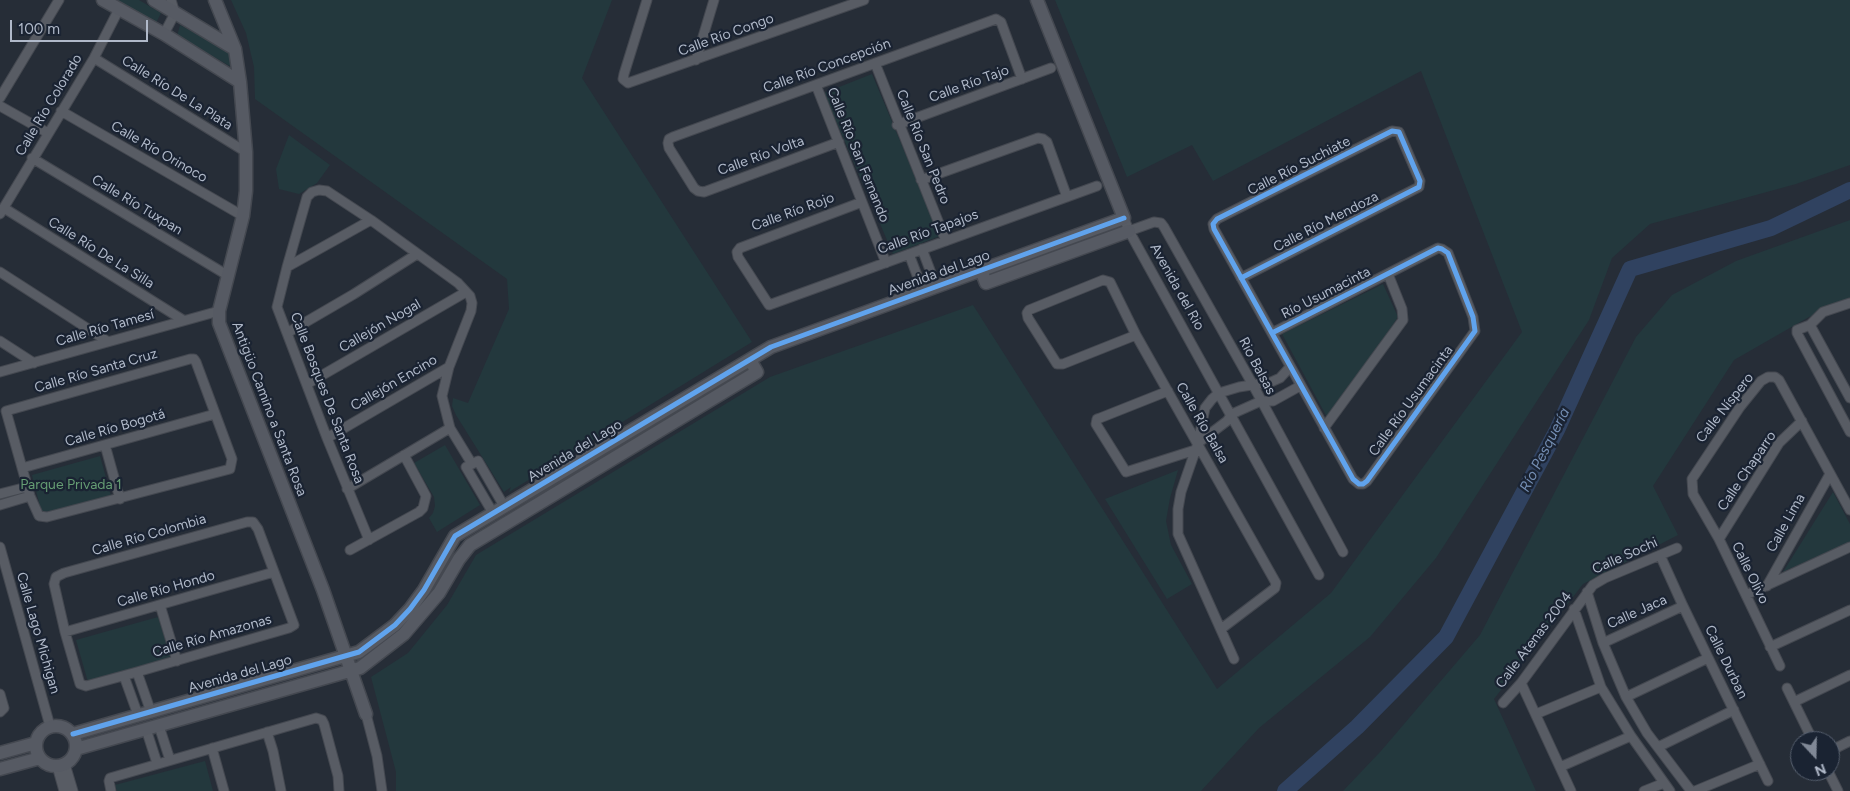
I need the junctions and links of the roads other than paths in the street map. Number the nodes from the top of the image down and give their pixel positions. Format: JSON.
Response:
{"nodes":[{"id":1,"x":59,"y":0,"type":"edge"},
{"id":2,"x":103,"y":0,"type":"edge"},
{"id":3,"x":154,"y":0,"type":"edge"},
{"id":4,"x":171,"y":0,"type":"edge"},
{"id":5,"x":215,"y":0,"type":"edge"},
{"id":6,"x":647,"y":0,"type":"edge"},
{"id":7,"x":714,"y":0,"type":"edge"},
{"id":8,"x":864,"y":0,"type":"edge"},
{"id":9,"x":1037,"y":0,"type":"edge"},
{"id":10,"x":119,"y":9,"type":"junction"},
{"id":11,"x":175,"y":13,"type":"junction"},
{"id":12,"x":164,"y":34,"type":"junction"},
{"id":13,"x":235,"y":49,"type":"junction"},
{"id":14,"x":94,"y":58,"type":"junction"},
{"id":15,"x":696,"y":60,"type":"junction"},
{"id":16,"x":875,"y":63,"type":"junction"},
{"id":17,"x":1051,"y":68,"type":"dead end"},
{"id":18,"x":1022,"y":79,"type":"junction"},
{"id":19,"x":240,"y":82,"type":"junction"},
{"id":20,"x":816,"y":85,"type":"junction"},
{"id":21,"x":0,"y":98,"type":"edge"},
{"id":22,"x":0,"y":106,"type":"edge"},
{"id":23,"x":61,"y":111,"type":"junction"},
{"id":24,"x":898,"y":125,"type":"junction"},
{"id":25,"x":48,"y":133,"type":"junction"},
{"id":26,"x":838,"y":142,"type":"junction"},
{"id":27,"x":246,"y":152,"type":"junction"},
{"id":28,"x":32,"y":158,"type":"junction"},
{"id":29,"x":921,"y":180,"type":"junction"},
{"id":30,"x":1097,"y":186,"type":"dead end"},
{"id":31,"x":1420,"y":186,"type":"joint"},
{"id":32,"x":694,"y":188,"type":"joint"},
{"id":33,"x":1067,"y":197,"type":"junction"},
{"id":34,"x":862,"y":202,"type":"junction"},
{"id":35,"x":2,"y":211,"type":"edge"},
{"id":36,"x":243,"y":216,"type":"junction"},
{"id":37,"x":1124,"y":218,"type":"junction"},
{"id":38,"x":371,"y":220,"type":"junction"},
{"id":39,"x":1129,"y":231,"type":"junction"},
{"id":40,"x":946,"y":241,"type":"junction"},
{"id":41,"x":922,"y":249,"type":"junction"},
{"id":42,"x":418,"y":254,"type":"junction"},
{"id":43,"x":909,"y":254,"type":"junction"},
{"id":44,"x":886,"y":263,"type":"junction"},
{"id":45,"x":287,"y":267,"type":"junction"},
{"id":46,"x":981,"y":270,"type":"junction"},
{"id":47,"x":0,"y":272,"type":"edge"},
{"id":48,"x":1388,"y":274,"type":"junction"},
{"id":49,"x":227,"y":275,"type":"junction"},
{"id":50,"x":1242,"y":278,"type":"junction"},
{"id":51,"x":936,"y":286,"type":"junction"},
{"id":52,"x":923,"y":291,"type":"junction"},
{"id":53,"x":466,"y":292,"type":"junction"},
{"id":54,"x":1850,"y":303,"type":"edge"},
{"id":55,"x":769,"y":305,"type":"joint"},
{"id":56,"x":219,"y":311,"type":"junction"},
{"id":57,"x":184,"y":320,"type":"junction"},
{"id":58,"x":1810,"y":325,"type":"junction"},
{"id":59,"x":1475,"y":331,"type":"joint"},
{"id":60,"x":1272,"y":332,"type":"junction"},
{"id":61,"x":287,"y":333,"type":"junction"},
{"id":62,"x":1136,"y":335,"type":"junction"},
{"id":63,"x":0,"y":341,"type":"edge"},
{"id":64,"x":107,"y":341,"type":"junction"},
{"id":65,"x":750,"y":360,"type":"junction"},
{"id":66,"x":34,"y":363,"type":"junction"},
{"id":67,"x":449,"y":366,"type":"junction"},
{"id":68,"x":1290,"y":367,"type":"junction"},
{"id":69,"x":0,"y":372,"type":"edge"},
{"id":70,"x":307,"y":384,"type":"junction"},
{"id":71,"x":1253,"y":385,"type":"junction"},
{"id":72,"x":1300,"y":386,"type":"junction"},
{"id":73,"x":1168,"y":391,"type":"junction"},
{"id":74,"x":1219,"y":392,"type":"junction"},
{"id":75,"x":1850,"y":398,"type":"edge"},
{"id":76,"x":1260,"y":401,"type":"junction"},
{"id":77,"x":215,"y":414,"type":"junction"},
{"id":78,"x":1232,"y":414,"type":"junction"},
{"id":79,"x":1802,"y":421,"type":"junction"},
{"id":80,"x":450,"y":428,"type":"junction"},
{"id":81,"x":1324,"y":428,"type":"junction"},
{"id":82,"x":632,"y":430,"type":"junction"},
{"id":83,"x":1850,"y":432,"type":"edge"},
{"id":84,"x":327,"y":438,"type":"junction"},
{"id":85,"x":640,"y":443,"type":"junction"},
{"id":86,"x":105,"y":445,"type":"junction"},
{"id":87,"x":1197,"y":446,"type":"junction"},
{"id":88,"x":404,"y":455,"type":"junction"},
{"id":89,"x":472,"y":464,"type":"junction"},
{"id":90,"x":22,"y":468,"type":"junction"},
{"id":91,"x":1830,"y":474,"type":"junction"},
{"id":92,"x":1363,"y":484,"type":"joint"},
{"id":93,"x":27,"y":487,"type":"junction"},
{"id":94,"x":347,"y":489,"type":"junction"},
{"id":95,"x":0,"y":494,"type":"edge"},
{"id":96,"x":1693,"y":494,"type":"joint"},
{"id":97,"x":30,"y":496,"type":"junction"},
{"id":98,"x":120,"y":499,"type":"junction"},
{"id":99,"x":0,"y":505,"type":"edge"},
{"id":100,"x":504,"y":506,"type":"junction"},
{"id":101,"x":1849,"y":508,"type":"edge"},
{"id":102,"x":493,"y":513,"type":"junction"},
{"id":103,"x":1719,"y":539,"type":"junction"},
{"id":104,"x":369,"y":540,"type":"junction"},
{"id":105,"x":0,"y":547,"type":"edge"},
{"id":106,"x":1850,"y":547,"type":"edge"},
{"id":107,"x":1677,"y":548,"type":"dead end"},
{"id":108,"x":350,"y":550,"type":"dead end"},
{"id":109,"x":1343,"y":552,"type":"dead end"},
{"id":110,"x":1660,"y":555,"type":"junction"},
{"id":111,"x":274,"y":572,"type":"junction"},
{"id":112,"x":1319,"y":574,"type":"dead end"},
{"id":113,"x":1767,"y":586,"type":"junction"},
{"id":114,"x":1587,"y":592,"type":"junction"},
{"id":115,"x":1746,"y":595,"type":"junction"},
{"id":116,"x":160,"y":605,"type":"junction"},
{"id":117,"x":1683,"y":606,"type":"junction"},
{"id":118,"x":1574,"y":609,"type":"junction"},
{"id":119,"x":1850,"y":610,"type":"edge"},
{"id":120,"x":1222,"y":629,"type":"junction"},
{"id":121,"x":65,"y":632,"type":"junction"},
{"id":122,"x":1603,"y":643,"type":"junction"},
{"id":123,"x":1770,"y":647,"type":"junction"},
{"id":124,"x":346,"y":656,"type":"junction"},
{"id":125,"x":1708,"y":658,"type":"junction"},
{"id":126,"x":1234,"y":659,"type":"dead end"},
{"id":127,"x":178,"y":661,"type":"junction"},
{"id":128,"x":1780,"y":666,"type":"dead end"},
{"id":129,"x":351,"y":671,"type":"junction"},
{"id":130,"x":137,"y":672,"type":"junction"},
{"id":131,"x":1850,"y":675,"type":"edge"},
{"id":132,"x":124,"y":676,"type":"junction"},
{"id":133,"x":1521,"y":683,"type":"junction"},
{"id":134,"x":1601,"y":687,"type":"junction"},
{"id":135,"x":1787,"y":688,"type":"dead end"},
{"id":136,"x":0,"y":694,"type":"edge"},
{"id":137,"x":204,"y":697,"type":"junction"},
{"id":138,"x":1626,"y":698,"type":"junction"},
{"id":139,"x":1794,"y":702,"type":"junction"},
{"id":140,"x":1503,"y":704,"type":"dead end"},
{"id":141,"x":1734,"y":710,"type":"junction"},
{"id":142,"x":2,"y":711,"type":"edge"},
{"id":143,"x":151,"y":712,"type":"junction"},
{"id":144,"x":208,"y":712,"type":"junction"},
{"id":145,"x":366,"y":714,"type":"joint"},
{"id":146,"x":1536,"y":714,"type":"junction"},
{"id":147,"x":138,"y":715,"type":"junction"},
{"id":148,"x":50,"y":726,"type":"junction"},
{"id":149,"x":152,"y":727,"type":"junction"},
{"id":150,"x":1808,"y":731,"type":"edge"},
{"id":151,"x":267,"y":732,"type":"junction"},
{"id":152,"x":73,"y":734,"type":"junction"},
{"id":153,"x":1631,"y":736,"type":"junction"},
{"id":154,"x":36,"y":744,"type":"junction"},
{"id":155,"x":1658,"y":746,"type":"junction"},
{"id":156,"x":212,"y":748,"type":"junction"},
{"id":157,"x":76,"y":749,"type":"junction"},
{"id":158,"x":0,"y":753,"type":"edge"},
{"id":159,"x":40,"y":758,"type":"junction"},
{"id":160,"x":170,"y":760,"type":"junction"},
{"id":161,"x":157,"y":764,"type":"junction"},
{"id":162,"x":1760,"y":764,"type":"junction"},
{"id":163,"x":61,"y":765,"type":"junction"},
{"id":164,"x":1560,"y":767,"type":"junction"},
{"id":165,"x":0,"y":769,"type":"edge"},
{"id":166,"x":1768,"y":781,"type":"dead end"},
{"id":167,"x":1664,"y":783,"type":"junction"},
{"id":168,"x":64,"y":791,"type":"edge"},
{"id":169,"x":73,"y":791,"type":"edge"},
{"id":170,"x":111,"y":791,"type":"edge"},
{"id":171,"x":224,"y":791,"type":"edge"},
{"id":172,"x":281,"y":791,"type":"edge"},
{"id":173,"x":339,"y":791,"type":"edge"},
{"id":174,"x":382,"y":791,"type":"edge"},
{"id":175,"x":1571,"y":791,"type":"edge"},
{"id":176,"x":1644,"y":791,"type":"edge"},
{"id":177,"x":1670,"y":791,"type":"edge"},
{"id":178,"x":1691,"y":791,"type":"edge"},
{"id":179,"x":1696,"y":791,"type":"edge"}],
"edges":[{"from":1,"to":21,"type":"street"},
{"from":2,"to":10,"type":"street"},
{"from":3,"to":11,"type":"street"},
{"from":4,"to":11,"type":"street"},
{"from":5,"to":13,"type":"street","name":"Antigüo Camino a Santa Rosa"},
{"from":6,"to":15,"type":"street","name":"Calle Río Congo"},
{"from":7,"to":15,"type":"street"},
{"from":8,"to":15,"type":"street","name":"Calle Río Congo"},
{"from":9,"to":37,"type":"street","name":"Avenida del Rio"},
{"from":10,"to":12,"type":"street"},
{"from":10,"to":14,"type":"street","name":"Calle Río Colorado"},
{"from":11,"to":12,"type":"street"},
{"from":11,"to":13,"type":"street"},
{"from":12,"to":19,"type":"street"},
{"from":13,"to":19,"type":"street","name":"Antigüo Camino a Santa Rosa"},
{"from":14,"to":23,"type":"street","name":"Calle Río Colorado"},
{"from":14,"to":27,"type":"street","name":"Calle Río De La Plata"},
{"from":16,"to":18,"type":"street","name":"Calle Río Concepción"},
{"from":16,"to":20,"type":"street","name":"Calle Río Concepción"},
{"from":16,"to":24,"type":"street","name":"Calle Río San Pedro"},
{"from":17,"to":18,"type":"street","name":"Calle Río Tajo"},
{"from":18,"to":24,"type":"street","name":"Calle Río Tajo"},
{"from":19,"to":27,"type":"street","name":"Antigüo Camino a Santa Rosa"},
{"from":20,"to":26,"type":"street","name":"Calle Río San Fernando"},
{"from":20,"to":32,"type":"street","name":"Calle Río Concepción"},
{"from":22,"to":25,"type":"street"},
{"from":23,"to":25,"type":"street","name":"Calle Río Colorado"},
{"from":23,"to":36,"type":"street","name":"Calle Río Orinoco"},
{"from":24,"to":29,"type":"street","name":"Calle Río San Pedro"},
{"from":25,"to":28,"type":"street","name":"Calle Río Colorado"},
{"from":26,"to":32,"type":"street","name":"Calle Río Volta"},
{"from":26,"to":34,"type":"street","name":"Calle Río San Fernando"},
{"from":27,"to":36,"type":"street","name":"Antigüo Camino a Santa Rosa"},
{"from":28,"to":35,"type":"street","name":"Calle Río Colorado"},
{"from":28,"to":49,"type":"street","name":"Calle Río Tuxpan"},
{"from":29,"to":33,"type":"street"},
{"from":29,"to":40,"type":"street","name":"Calle Río San Pedro"},
{"from":30,"to":33,"type":"street","name":"Calle Río Tapajos"},
{"from":31,"to":50,"type":"street","name":"Calle Río Mendoza"},
{"from":31,"to":50,"type":"street","name":"Calle Río Suchiate"},
{"from":33,"to":40,"type":"street","name":"Calle Río Tapajos"},
{"from":34,"to":44,"type":"street","name":"Calle Río San Fernando"},
{"from":34,"to":55,"type":"street","name":"Calle Río Rojo"},
{"from":35,"to":57,"type":"street","name":"Calle Río De La Silla"},
{"from":36,"to":49,"type":"street","name":"Antigüo Camino a Santa Rosa"},
{"from":37,"to":39,"type":"street","name":"Avenida del Rio"},
{"from":37,"to":46,"type":"street","name":"Avenida del Lago"},
{"from":38,"to":42,"type":"street","name":"Calle Bosques De Santa Rosa"},
{"from":38,"to":45,"type":"street"},
{"from":38,"to":45,"type":"street","name":"Calle Bosques De Santa Rosa"},
{"from":39,"to":46,"type":"street","name":"Avenida del Lago"},
{"from":39,"to":71,"type":"street","name":"Rio Balsas"},
{"from":39,"to":74,"type":"street","name":"Avenida del Rio"},
{"from":40,"to":41,"type":"street","name":"Calle Río Tapajos"},
{"from":41,"to":43,"type":"street","name":"Calle Río Tapajos"},
{"from":41,"to":51,"type":"street"},
{"from":42,"to":53,"type":"street","name":"Calle Bosques De Santa Rosa"},
{"from":42,"to":61,"type":"street"},
{"from":43,"to":44,"type":"street","name":"Calle Río Tapajos"},
{"from":43,"to":52,"type":"street"},
{"from":44,"to":55,"type":"street","name":"Calle Río Tapajos"},
{"from":45,"to":61,"type":"street","name":"Calle Bosques De Santa Rosa"},
{"from":46,"to":51,"type":"street","name":"Avenida del Lago"},
{"from":47,"to":64,"type":"street"},
{"from":48,"to":59,"type":"street","name":"Río Usumacinta"},
{"from":48,"to":60,"type":"street","name":"Río Usumacinta"},
{"from":48,"to":81,"type":"street"},
{"from":49,"to":56,"type":"street","name":"Antigüo Camino a Santa Rosa"},
{"from":50,"to":60,"type":"street"},
{"from":51,"to":52,"type":"street","name":"Avenida del Lago"},
{"from":52,"to":65,"type":"street","name":"Avenida del Lago"},
{"from":53,"to":67,"type":"street"},
{"from":53,"to":70,"type":"street","name":"Callejón Nogal"},
{"from":54,"to":58,"type":"street"},
{"from":56,"to":57,"type":"street","name":"Calle Río Tamesí"},
{"from":56,"to":124,"type":"street","name":"Antigüo Camino a Santa Rosa"},
{"from":57,"to":64,"type":"street","name":"Calle Río Tamesí"},
{"from":58,"to":75,"type":"street"},
{"from":58,"to":83,"type":"street"},
{"from":59,"to":92,"type":"street","name":"Calle Río Usumacinta"},
{"from":60,"to":68,"type":"street","name":"Río Usumacinta"},
{"from":61,"to":70,"type":"street","name":"Calle Bosques De Santa Rosa"},
{"from":62,"to":62,"type":"street","name":"Calle Río Balsa"},
{"from":62,"to":73,"type":"street","name":"Calle Río Balsa"},
{"from":63,"to":66,"type":"street"},
{"from":64,"to":66,"type":"street","name":"Calle Río Tamesí"},
{"from":65,"to":82,"type":"street","name":"Avenida del Lago"},
{"from":65,"to":85,"type":"street","name":"Avenida del Lago"},
{"from":66,"to":69,"type":"street","name":"Calle Río Tamesí"},
{"from":67,"to":80,"type":"street"},
{"from":67,"to":84,"type":"street","name":"Callejón Encino"},
{"from":68,"to":71,"type":"street"},
{"from":68,"to":72,"type":"street","name":"Río Usumacinta"},
{"from":70,"to":84,"type":"street","name":"Calle Bosques De Santa Rosa"},
{"from":71,"to":74,"type":"street"},
{"from":71,"to":76,"type":"street","name":"Rio Balsas"},
{"from":72,"to":76,"type":"street"},
{"from":72,"to":81,"type":"street","name":"Río Usumacinta"},
{"from":73,"to":87,"type":"street","name":"Calle Río Balsa"},
{"from":73,"to":87,"type":"street"},
{"from":74,"to":78,"type":"street","name":"Avenida del Rio"},
{"from":74,"to":87,"type":"street"},
{"from":76,"to":78,"type":"street"},
{"from":76,"to":109,"type":"street","name":"Rio Balsas"},
{"from":77,"to":86,"type":"street","name":"Calle Río Bogotá"},
{"from":77,"to":90,"type":"street","name":"Calle Río Santa Cruz"},
{"from":77,"to":98,"type":"street"},
{"from":78,"to":87,"type":"street"},
{"from":78,"to":112,"type":"street","name":"Avenida del Rio"},
{"from":79,"to":91,"type":"street","name":"Calle Níspero"},
{"from":79,"to":96,"type":"street","name":"Calle Níspero"},
{"from":79,"to":103,"type":"street","name":"Calle Chaparro"},
{"from":80,"to":88,"type":"street"},
{"from":80,"to":89,"type":"street"},
{"from":81,"to":92,"type":"street","name":"Río Usumacinta"},
{"from":82,"to":85,"type":"street"},
{"from":82,"to":100,"type":"street","name":"Avenida del Lago"},
{"from":84,"to":94,"type":"street","name":"Calle Bosques De Santa Rosa"},
{"from":85,"to":129,"type":"street","name":"Avenida del Lago"},
{"from":86,"to":90,"type":"street","name":"Calle Río Bogotá"},
{"from":86,"to":98,"type":"street"},
{"from":87,"to":120,"type":"street"},
{"from":87,"to":120,"type":"street","name":"Calle Río Balsa"},
{"from":88,"to":94,"type":"street"},
{"from":88,"to":104,"type":"street"},
{"from":89,"to":100,"type":"street"},
{"from":89,"to":102,"type":"street"},
{"from":90,"to":93,"type":"street"},
{"from":91,"to":101,"type":"street","name":"Calle Níspero"},
{"from":91,"to":113,"type":"street","name":"Calle Lima"},
{"from":93,"to":95,"type":"street"},
{"from":93,"to":97,"type":"street"},
{"from":94,"to":104,"type":"street","name":"Calle Bosques De Santa Rosa"},
{"from":96,"to":103,"type":"street","name":"Calle Olivo"},
{"from":97,"to":98,"type":"street"},
{"from":97,"to":99,"type":"street"},
{"from":100,"to":102,"type":"street","name":"Avenida del Lago"},
{"from":102,"to":124,"type":"street","name":"Avenida del Lago"},
{"from":103,"to":115,"type":"street","name":"Calle Olivo"},
{"from":104,"to":108,"type":"street"},
{"from":105,"to":148,"type":"street","name":"Calle Lago Michigan"},
{"from":106,"to":113,"type":"street"},
{"from":107,"to":110,"type":"street","name":"Calle Sochi"},
{"from":110,"to":114,"type":"street","name":"Calle Sochi"},
{"from":110,"to":117,"type":"street","name":"Calle Durban"},
{"from":111,"to":116,"type":"street","name":"Calle Río Hondo"},
{"from":111,"to":121,"type":"street","name":"Calle Río Colombia"},
{"from":111,"to":127,"type":"street","name":"Calle Río Amazonas"},
{"from":113,"to":115,"type":"street"},
{"from":114,"to":118,"type":"street","name":"Calle Atenas 2004"},
{"from":114,"to":122,"type":"street"},
{"from":115,"to":123,"type":"street","name":"Calle Olivo"},
{"from":116,"to":121,"type":"street","name":"Calle Río Hondo"},
{"from":116,"to":127,"type":"street"},
{"from":117,"to":122,"type":"street","name":"Calle Jaca"},
{"from":117,"to":125,"type":"street","name":"Calle Durban"},
{"from":118,"to":133,"type":"street","name":"Calle Atenas 2004"},
{"from":118,"to":134,"type":"street"},
{"from":119,"to":123,"type":"street"},
{"from":120,"to":126,"type":"street"},
{"from":121,"to":132,"type":"street","name":"Calle Río Amazonas"},
{"from":122,"to":138,"type":"street"},
{"from":123,"to":128,"type":"street","name":"Calle Olivo"},
{"from":124,"to":129,"type":"street","name":"Antigüo Camino a Santa Rosa"},
{"from":124,"to":137,"type":"street","name":"Avenida del Lago"},
{"from":125,"to":138,"type":"street"},
{"from":125,"to":141,"type":"street","name":"Calle Durban"},
{"from":127,"to":130,"type":"street","name":"Calle Río Amazonas"},
{"from":129,"to":144,"type":"street","name":"Avenida del Lago"},
{"from":129,"to":145,"type":"street","name":"Antigüo Camino a Santa Rosa"},
{"from":130,"to":132,"type":"street","name":"Calle Río Amazonas"},
{"from":130,"to":143,"type":"street"},
{"from":131,"to":139,"type":"street"},
{"from":132,"to":147,"type":"street"},
{"from":133,"to":140,"type":"street","name":"Calle Atenas 2004"},
{"from":133,"to":146,"type":"street"},
{"from":134,"to":146,"type":"street"},
{"from":134,"to":153,"type":"street"},
{"from":135,"to":139,"type":"street"},
{"from":136,"to":142,"type":"street"},
{"from":137,"to":143,"type":"street","name":"Avenida del Lago"},
{"from":137,"to":144,"type":"street"},
{"from":138,"to":155,"type":"street"},
{"from":139,"to":150,"type":"street"},
{"from":141,"to":155,"type":"street"},
{"from":141,"to":162,"type":"street","name":"Calle Durban"},
{"from":143,"to":147,"type":"street","name":"Avenida del Lago"},
{"from":144,"to":149,"type":"street","name":"Avenida del Lago"},
{"from":145,"to":174,"type":"street","name":"Antigüo Camino a Santa Rosa"},
{"from":146,"to":164,"type":"street"},
{"from":147,"to":152,"type":"street","name":"Avenida del Lago"},
{"from":148,"to":152,"type":"street"},
{"from":148,"to":154,"type":"street"},
{"from":149,"to":157,"type":"street","name":"Avenida del Lago"},
{"from":149,"to":160,"type":"street"},
{"from":149,"to":161,"type":"street"},
{"from":151,"to":156,"type":"street"},
{"from":151,"to":172,"type":"street"},
{"from":151,"to":173,"type":"street"},
{"from":152,"to":157,"type":"street"},
{"from":153,"to":164,"type":"street"},
{"from":153,"to":167,"type":"street"},
{"from":154,"to":158,"type":"street"},
{"from":154,"to":159,"type":"street"},
{"from":155,"to":178,"type":"street"},
{"from":156,"to":160,"type":"street"},
{"from":156,"to":171,"type":"street"},
{"from":157,"to":163,"type":"street"},
{"from":159,"to":163,"type":"street"},
{"from":159,"to":165,"type":"street"},
{"from":160,"to":161,"type":"street"},
{"from":161,"to":170,"type":"street"},
{"from":162,"to":166,"type":"street","name":"Calle Durban"},
{"from":162,"to":179,"type":"street"},
{"from":163,"to":168,"type":"street"},
{"from":163,"to":169,"type":"street"},
{"from":164,"to":175,"type":"street"},
{"from":167,"to":176,"type":"street"},
{"from":167,"to":177,"type":"street"}]}
